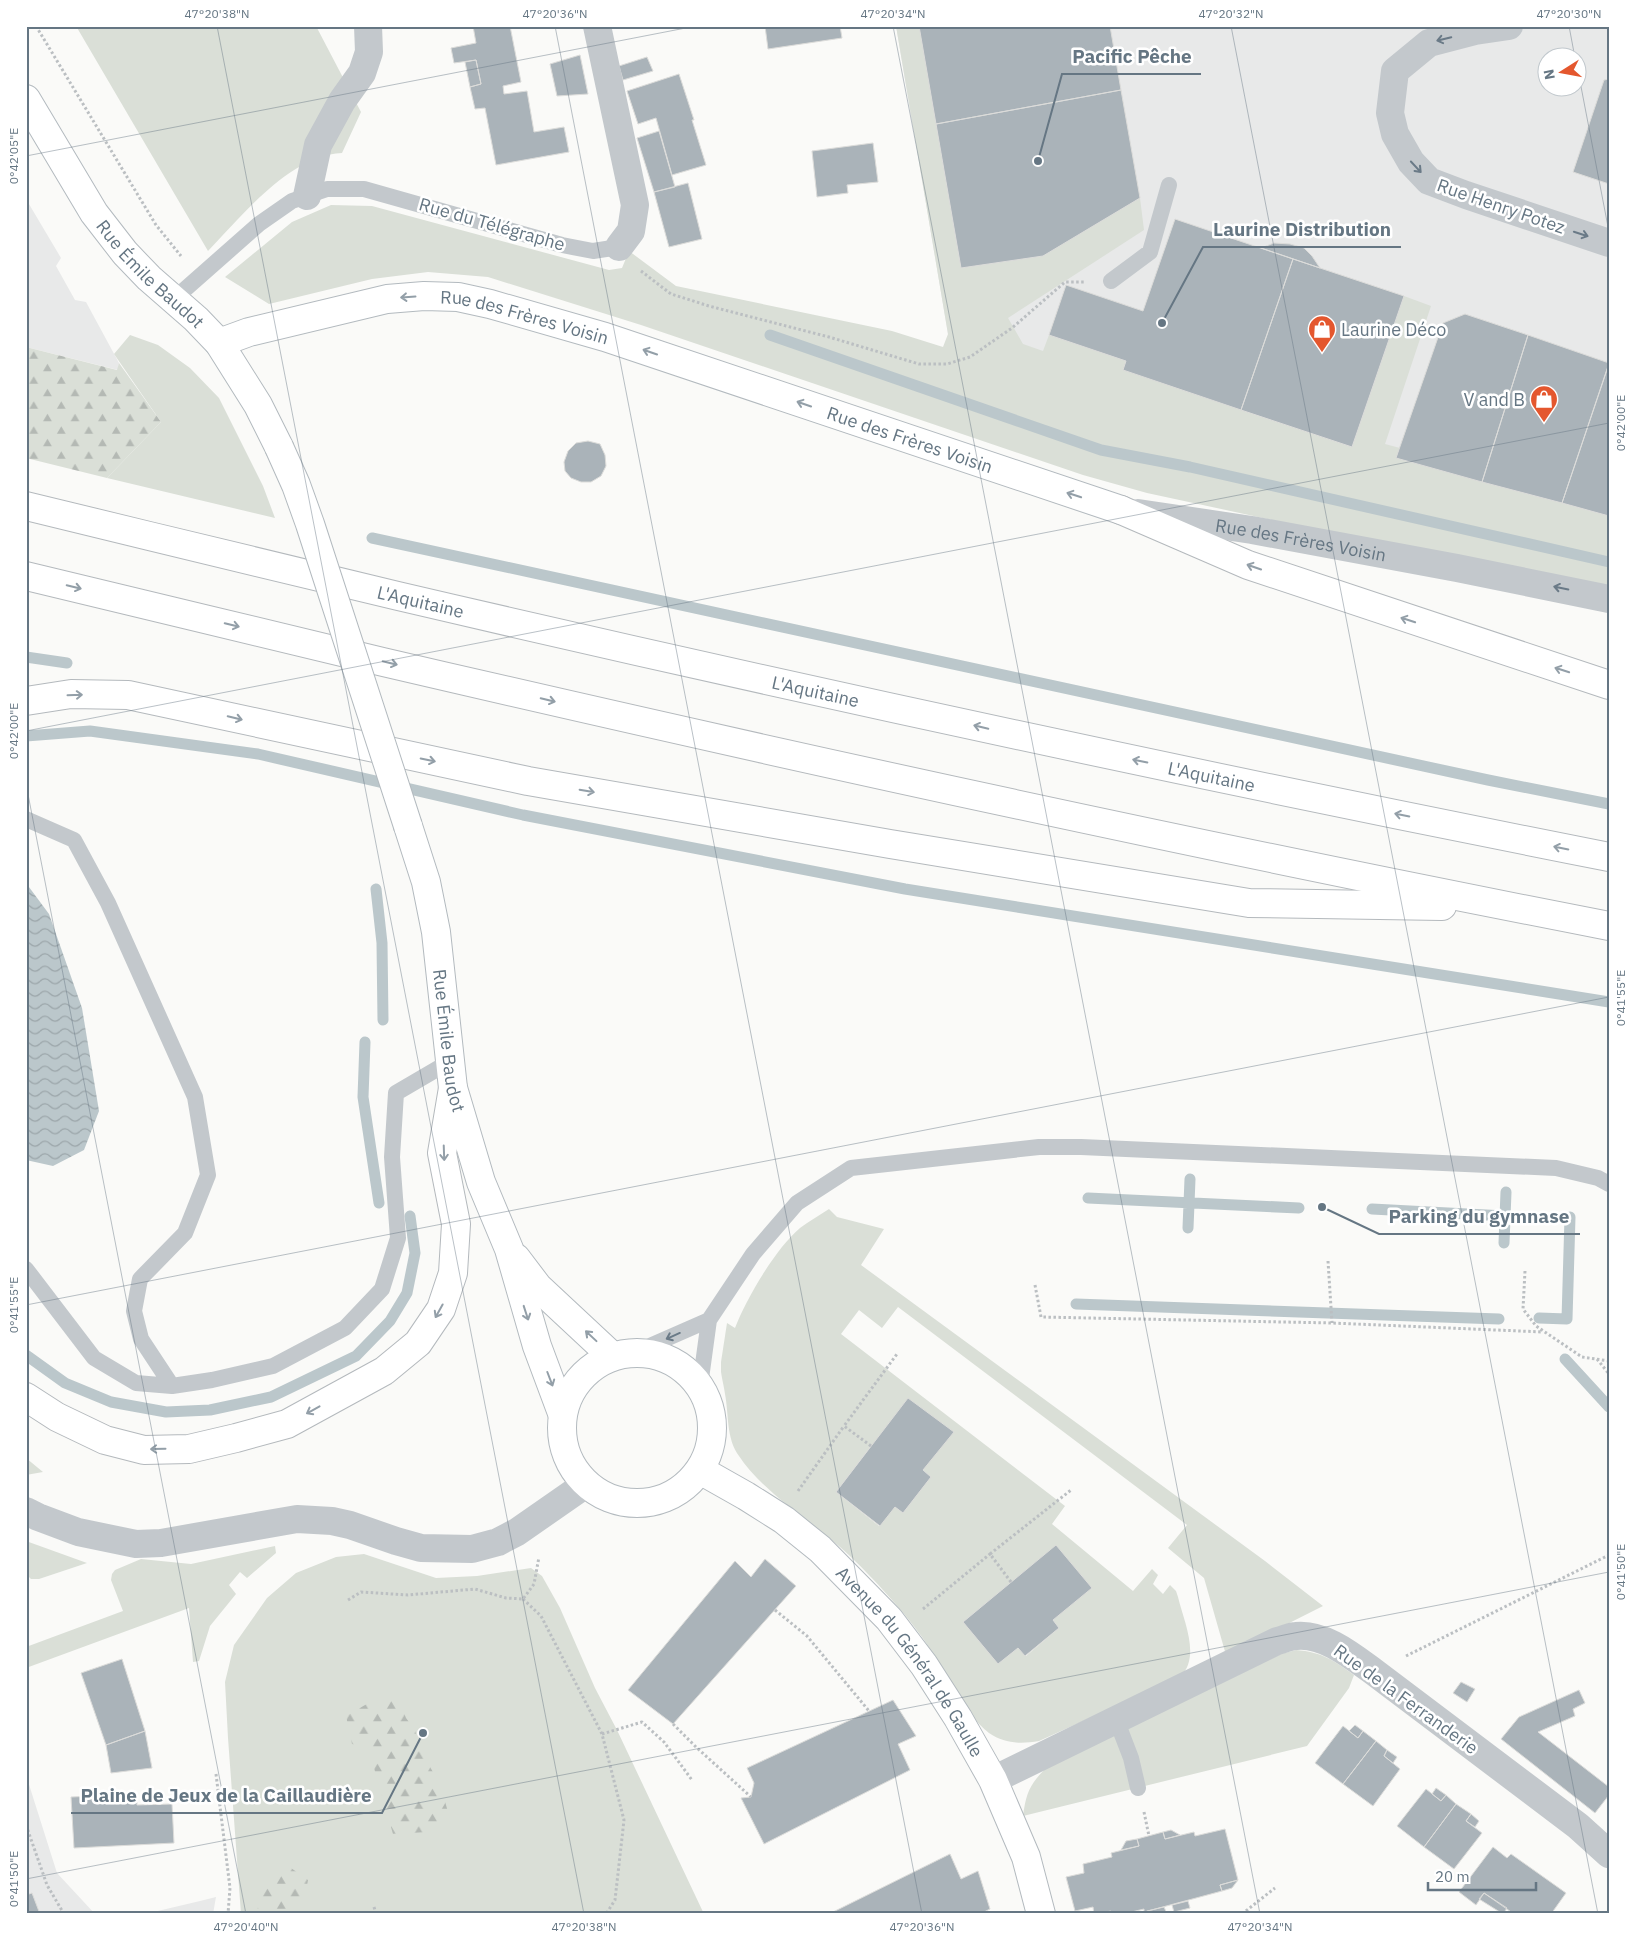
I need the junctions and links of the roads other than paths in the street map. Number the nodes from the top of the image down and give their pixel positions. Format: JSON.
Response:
{"nodes":[{"id":1,"x":368,"y":26,"type":"edge"},
{"id":2,"x":596,"y":26,"type":"edge"},
{"id":3,"x":1509,"y":26,"type":"edge"},
{"id":4,"x":26,"y":99,"type":"edge"},
{"id":5,"x":1169,"y":185,"type":"dead end"},
{"id":6,"x":307,"y":196,"type":"junction"},
{"id":7,"x":1609,"y":243,"type":"edge"},
{"id":8,"x":619,"y":247,"type":"joint"},
{"id":9,"x":1111,"y":281,"type":"road end"},
{"id":10,"x":174,"y":299,"type":"junction"},
{"id":11,"x":220,"y":343,"type":"junction"},
{"id":12,"x":26,"y":506,"type":"edge"},
{"id":13,"x":1120,"y":510,"type":"junction"},
{"id":14,"x":26,"y":576,"type":"edge"},
{"id":15,"x":1609,"y":600,"type":"edge"},
{"id":16,"x":1609,"y":685,"type":"edge"},
{"id":17,"x":26,"y":701,"type":"edge"},
{"id":18,"x":26,"y":819,"type":"edge"},
{"id":19,"x":1609,"y":857,"type":"edge"},
{"id":20,"x":1508,"y":907,"type":"junction"},
{"id":21,"x":1609,"y":926,"type":"edge"},
{"id":22,"x":451,"y":1075,"type":"junction"},
{"id":23,"x":1609,"y":1184,"type":"edge"},
{"id":24,"x":509,"y":1249,"type":"junction"},
{"id":25,"x":26,"y":1268,"type":"edge"},
{"id":26,"x":709,"y":1320,"type":"junction"},
{"id":27,"x":624,"y":1354,"type":"junction"},
{"id":28,"x":172,"y":1386,"type":"junction"},
{"id":29,"x":700,"y":1386,"type":"junction"},
{"id":30,"x":26,"y":1397,"type":"edge"},
{"id":31,"x":562,"y":1413,"type":"junction"},
{"id":32,"x":700,"y":1470,"type":"junction"},
{"id":33,"x":586,"y":1484,"type":"junction"},
{"id":34,"x":26,"y":1511,"type":"edge"},
{"id":35,"x":1116,"y":1719,"type":"junction"},
{"id":36,"x":993,"y":1780,"type":"junction"},
{"id":37,"x":1138,"y":1788,"type":"dead end"},
{"id":38,"x":1609,"y":1854,"type":"edge"},
{"id":39,"x":1041,"y":1914,"type":"edge"}],
"edges":[{"from":1,"to":6,"type":"street"},
{"from":2,"to":8,"type":"street"},
{"from":3,"to":7,"type":"street","name":"Rue Henry Potez","one_way":true},
{"from":4,"to":10,"type":"main road","name":"Rue Émile Baudot"},
{"from":5,"to":9,"type":"lane"},
{"from":6,"to":8,"type":"lane","name":"Rue du Télégraphe"},
{"from":6,"to":10,"type":"lane","name":"Rue du Télégraphe"},
{"from":10,"to":11,"type":"main road","name":"Rue Émile Baudot"},
{"from":13,"to":11,"type":"main road","name":"Rue des Frères Voisin","one_way":true},
{"from":11,"to":22,"type":"main road","name":"Rue Émile Baudot","bridge":true},
{"from":19,"to":12,"type":"main road","name":"L'Aquitaine","one_way":true},
{"from":15,"to":13,"type":"street","name":"Rue des Frères Voisin","one_way":true},
{"from":16,"to":13,"type":"main road","one_way":true},
{"from":14,"to":20,"type":"main road","one_way":true},
{"from":17,"to":20,"type":"main road","one_way":true},
{"from":18,"to":28,"type":"lane"},
{"from":20,"to":21,"type":"main road"},
{"from":22,"to":24,"type":"main road","name":"Rue Émile Baudot"},
{"from":22,"to":28,"type":"lane"},
{"from":22,"to":30,"type":"main road","one_way":true},
{"from":23,"to":26,"type":"lane"},
{"from":27,"to":24,"type":"main road","name":"Rue Émile Baudot","one_way":true},
{"from":24,"to":31,"type":"main road","name":"Rue Émile Baudot","one_way":true},
{"from":25,"to":28,"type":"lane"},
{"from":26,"to":27,"type":"lane","one_way":true},
{"from":26,"to":29,"type":"lane"},
{"from":27,"to":29,"type":"main road"},
{"from":27,"to":31,"type":"main road"},
{"from":29,"to":32,"type":"main road"},
{"from":31,"to":33,"type":"main road"},
{"from":32,"to":33,"type":"main road"},
{"from":32,"to":36,"type":"main road","name":"Avenue du Général de Gaulle"},
{"from":33,"to":34,"type":"street"},
{"from":35,"to":36,"type":"street","name":"Rue de la Ferranderie"},
{"from":35,"to":37,"type":"lane"},
{"from":35,"to":38,"type":"street","name":"Rue de la Ferranderie"},
{"from":36,"to":39,"type":"main road","name":"Avenue du Général de Gaulle"}]}
